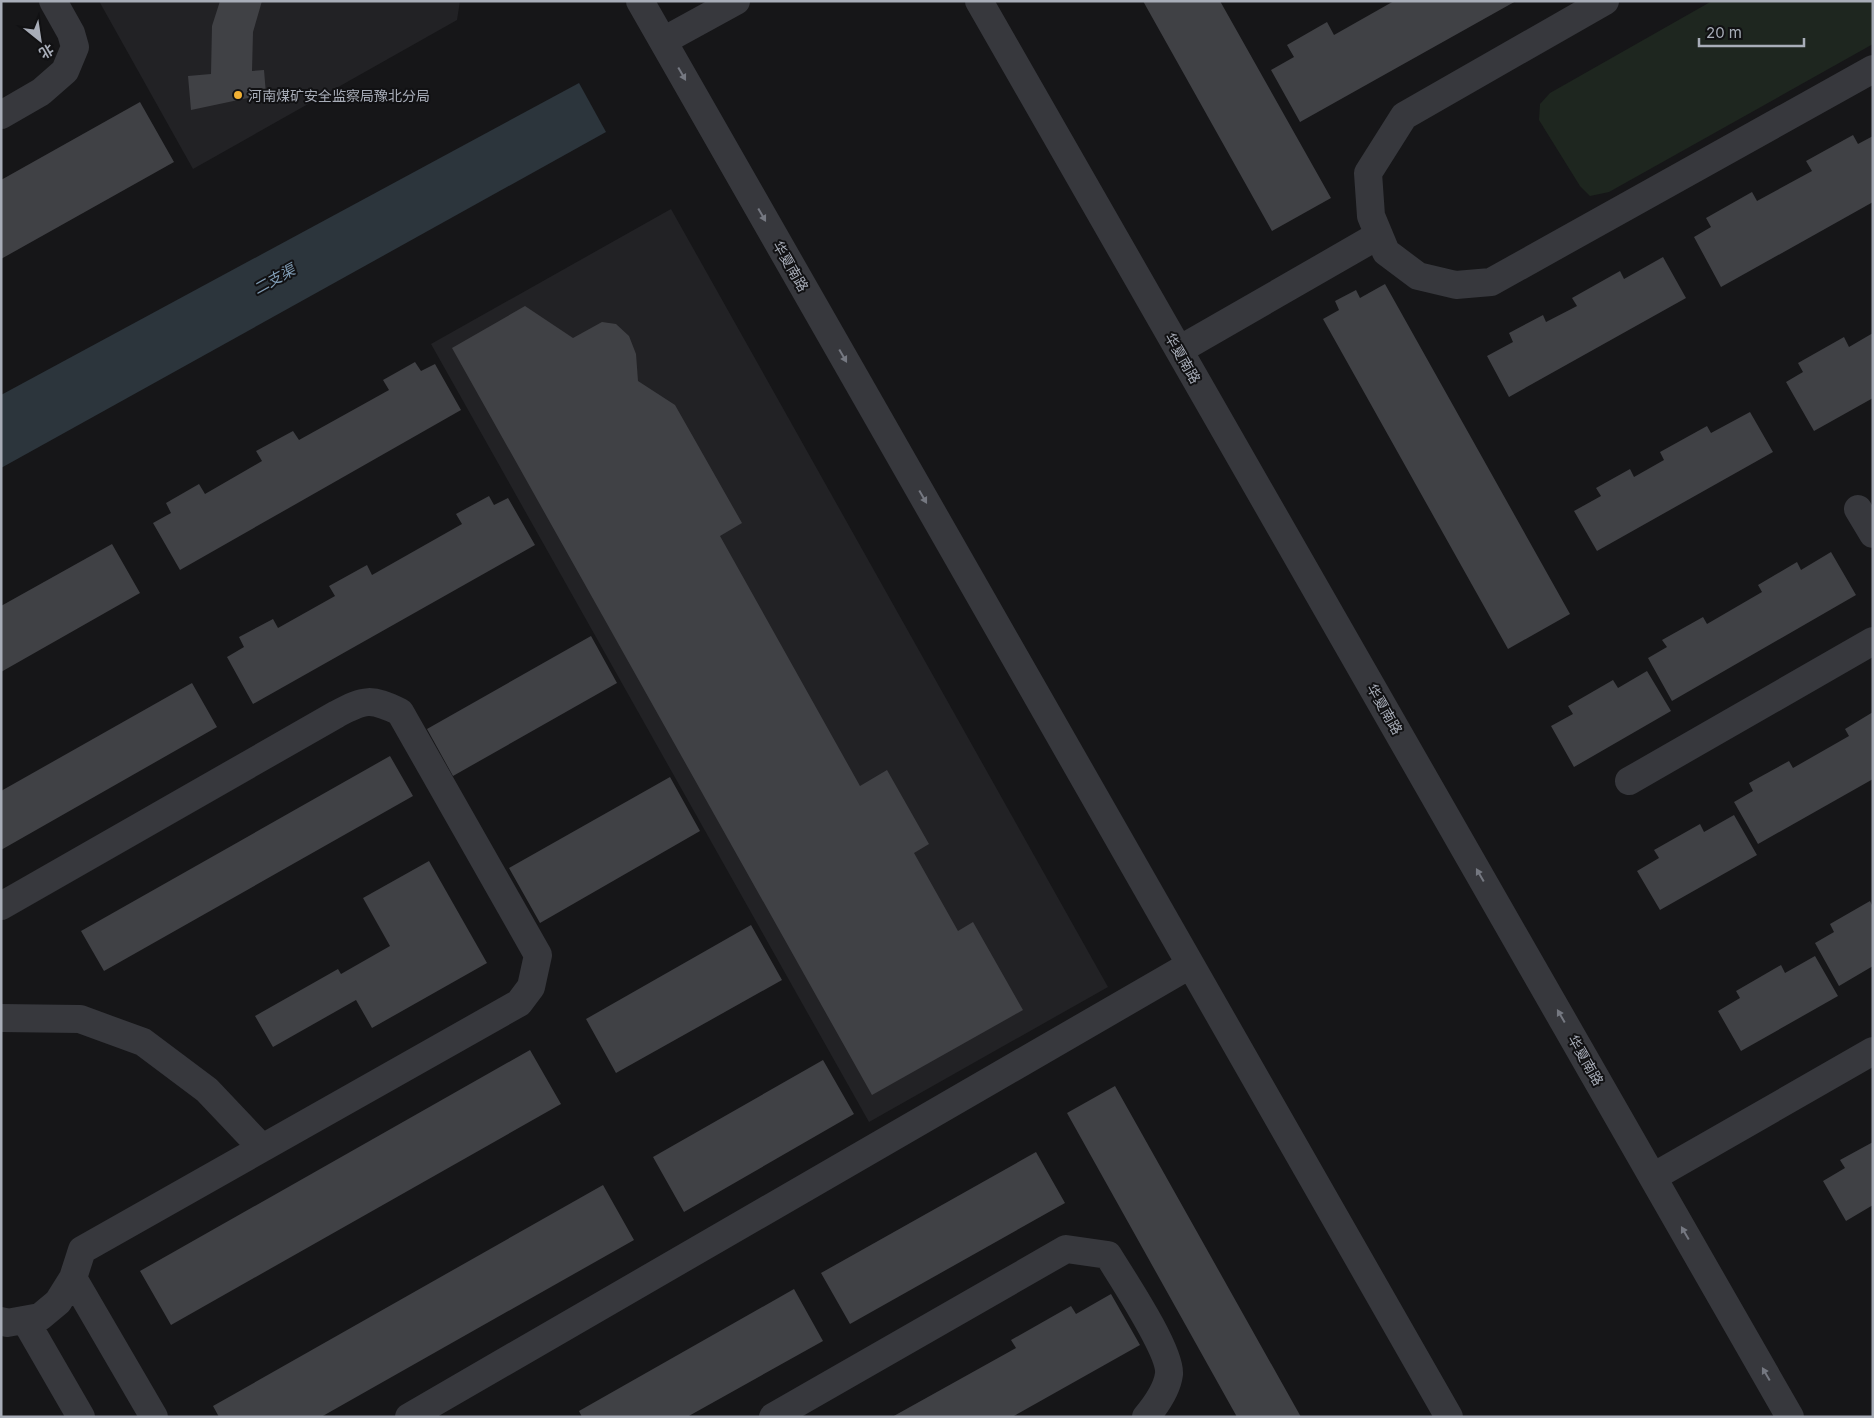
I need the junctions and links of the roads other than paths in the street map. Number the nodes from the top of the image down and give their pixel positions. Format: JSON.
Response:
{"nodes":[{"id":1,"x":53,"y":1,"type":"edge"},
{"id":2,"x":640,"y":1,"type":"edge"},
{"id":3,"x":736,"y":1,"type":"edge"},
{"id":4,"x":979,"y":1,"type":"edge"},
{"id":5,"x":1605,"y":1,"type":"edge"},
{"id":6,"x":663,"y":41,"type":"junction"},
{"id":7,"x":1873,"y":68,"type":"edge"},
{"id":8,"x":1,"y":114,"type":"edge"},
{"id":9,"x":1379,"y":235,"type":"junction"},
{"id":10,"x":1179,"y":350,"type":"junction"},
{"id":11,"x":1858,"y":508,"type":"dead end"},
{"id":12,"x":1873,"y":534,"type":"edge"},
{"id":13,"x":1873,"y":641,"type":"edge"},
{"id":14,"x":1629,"y":782,"type":"dead end"},
{"id":15,"x":1,"y":906,"type":"edge"},
{"id":16,"x":1190,"y":965,"type":"junction"},
{"id":17,"x":1,"y":1018,"type":"edge"},
{"id":18,"x":1873,"y":1051,"type":"edge"},
{"id":19,"x":262,"y":1148,"type":"junction"},
{"id":20,"x":1653,"y":1177,"type":"junction"},
{"id":21,"x":73,"y":1278,"type":"junction"},
{"id":22,"x":13,"y":1321,"type":"edge"},
{"id":23,"x":81,"y":1417,"type":"edge"},
{"id":24,"x":154,"y":1417,"type":"edge"},
{"id":25,"x":409,"y":1417,"type":"edge"},
{"id":26,"x":773,"y":1417,"type":"edge"},
{"id":27,"x":1146,"y":1417,"type":"edge"},
{"id":28,"x":1449,"y":1417,"type":"edge"},
{"id":29,"x":1790,"y":1417,"type":"edge"}],
"edges":[{"from":1,"to":8,"type":"street"},
{"from":2,"to":6,"type":"street","name":"华夏南路"},
{"from":3,"to":6,"type":"street"},
{"from":4,"to":10,"type":"street","name":"华夏南路"},
{"from":5,"to":9,"type":"street"},
{"from":6,"to":16,"type":"street","name":"华夏南路","one_way":true},
{"from":7,"to":9,"type":"street"},
{"from":9,"to":10,"type":"street"},
{"from":20,"to":10,"type":"street","name":"华夏南路","one_way":true},
{"from":11,"to":12,"type":"street"},
{"from":13,"to":14,"type":"street"},
{"from":15,"to":19,"type":"street"},
{"from":16,"to":25,"type":"street"},
{"from":16,"to":28,"type":"street","name":"华夏南路"},
{"from":17,"to":19,"type":"street"},
{"from":18,"to":20,"type":"street"},
{"from":19,"to":21,"type":"street"},
{"from":29,"to":20,"type":"street","name":"华夏南路","one_way":true},
{"from":21,"to":22,"type":"street"},
{"from":21,"to":24,"type":"street"},
{"from":22,"to":23,"type":"street"},
{"from":26,"to":27,"type":"street"}]}
